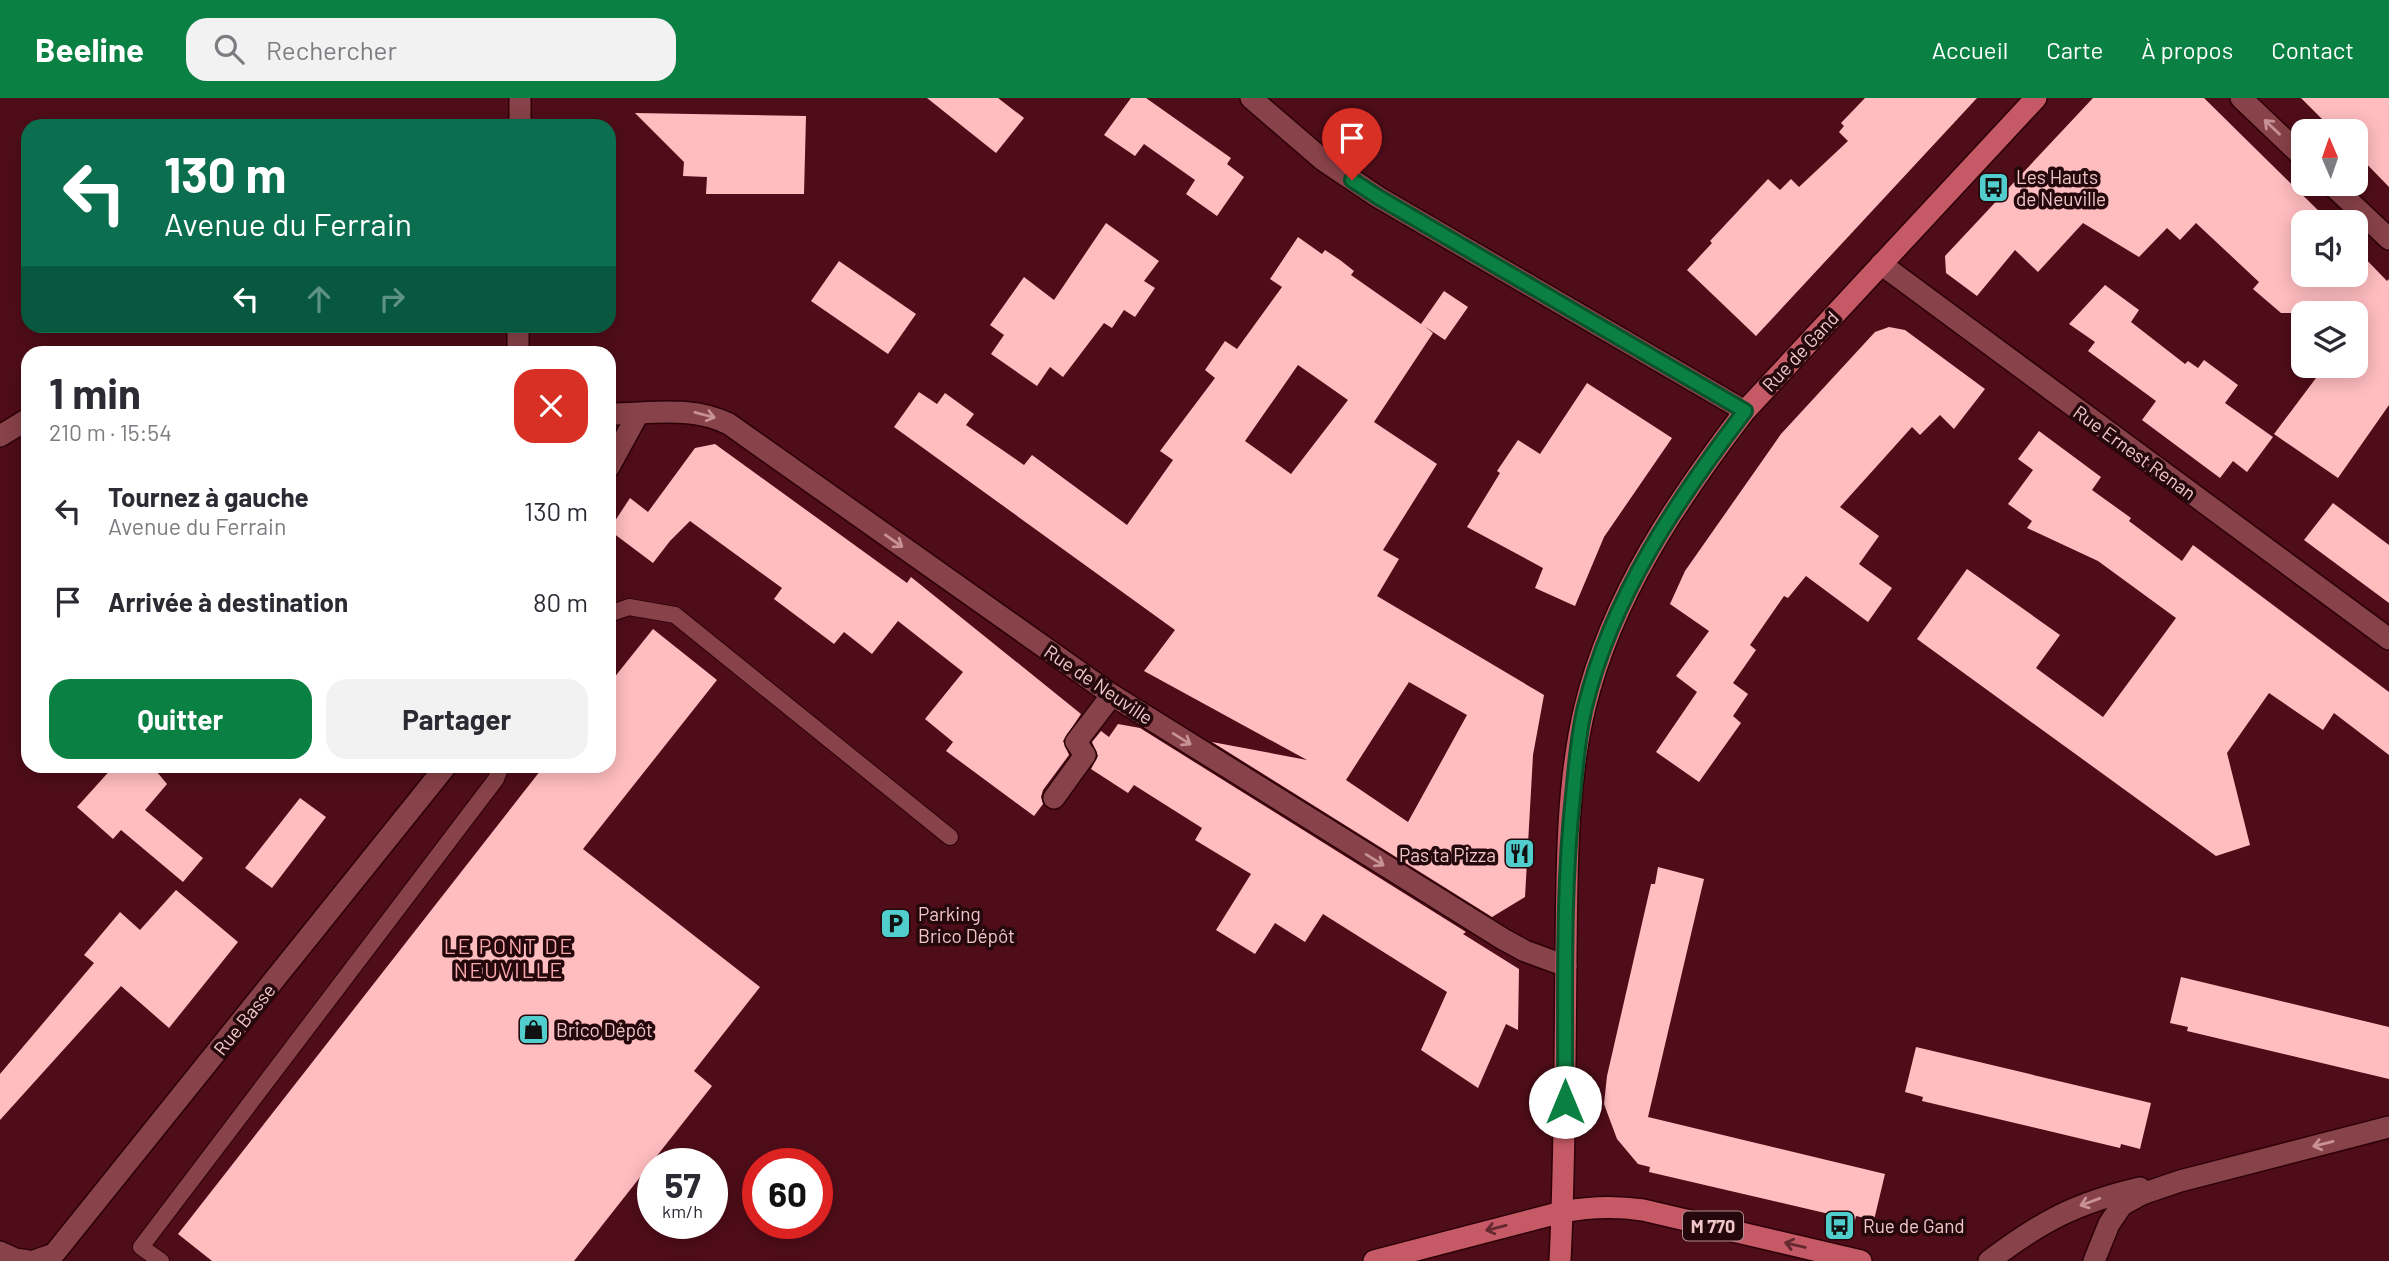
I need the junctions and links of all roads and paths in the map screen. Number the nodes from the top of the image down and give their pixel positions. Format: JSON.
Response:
{"nodes":[{"id":1,"x":520,"y":98,"type":"edge"},
{"id":2,"x":1251,"y":98,"type":"edge"},
{"id":3,"x":2036,"y":98,"type":"edge"},
{"id":4,"x":2241,"y":98,"type":"edge"},
{"id":5,"x":520,"y":119,"type":"edge"},
{"id":6,"x":2291,"y":146,"type":"edge"},
{"id":7,"x":2344,"y":196,"type":"edge"},
{"id":8,"x":2389,"y":239,"type":"edge"},
{"id":9,"x":1881,"y":264,"type":"junction"},
{"id":10,"x":1745,"y":411,"type":"junction"},
{"id":11,"x":616,"y":414,"type":"edge"},
{"id":12,"x":638,"y":414,"type":"junction"},
{"id":13,"x":21,"y":422,"type":"edge"},
{"id":14,"x":0,"y":436,"type":"edge"},
{"id":15,"x":616,"y":454,"type":"edge"},
{"id":16,"x":616,"y":612,"type":"edge"},
{"id":17,"x":2389,"y":639,"type":"edge"},
{"id":18,"x":1112,"y":695,"type":"junction"},
{"id":19,"x":440,"y":773,"type":"edge"},
{"id":20,"x":498,"y":773,"type":"edge"},
{"id":21,"x":1054,"y":798,"type":"dead end"},
{"id":22,"x":950,"y":836,"type":"dead end"},
{"id":23,"x":1566,"y":966,"type":"junction"},
{"id":24,"x":2389,"y":1127,"type":"edge"},
{"id":25,"x":2180,"y":1181,"type":"junction"},
{"id":26,"x":1562,"y":1212,"type":"junction"},
{"id":27,"x":0,"y":1252,"type":"edge"},
{"id":28,"x":28,"y":1261,"type":"edge"},
{"id":29,"x":34,"y":1261,"type":"edge"},
{"id":30,"x":161,"y":1261,"type":"edge"},
{"id":31,"x":1374,"y":1261,"type":"edge"},
{"id":32,"x":1560,"y":1261,"type":"edge"},
{"id":33,"x":1861,"y":1261,"type":"edge"},
{"id":34,"x":1990,"y":1261,"type":"edge"},
{"id":35,"x":2094,"y":1261,"type":"edge"}],
"edges":[{"from":1,"to":5,"type":"street"},
{"from":2,"to":10,"type":"street"},
{"from":3,"to":9,"type":"main road","name":"Rue de Gand"},
{"from":6,"to":4,"type":"street","one_way":true},
{"from":7,"to":8,"type":"street"},
{"from":9,"to":10,"type":"main road","name":"Rue de Gand"},
{"from":9,"to":17,"type":"street","name":"Rue Ernest Renan"},
{"from":10,"to":23,"type":"main road","name":"Rue de Gand"},
{"from":11,"to":12,"type":"street","name":"Rue de Neuville"},
{"from":12,"to":15,"type":"street"},
{"from":12,"to":18,"type":"street","name":"Rue de Neuville","one_way":true},
{"from":13,"to":14,"type":"street"},
{"from":16,"to":22,"type":"lane"},
{"from":18,"to":21,"type":"street"},
{"from":18,"to":23,"type":"street","name":"Rue de Neuville","one_way":true},
{"from":19,"to":29,"type":"street","name":"Rue Basse"},
{"from":20,"to":30,"type":"lane"},
{"from":23,"to":26,"type":"main road","name":"Rue de Gand"},
{"from":24,"to":25,"type":"street","one_way":true},
{"from":25,"to":34,"type":"street","one_way":true},
{"from":25,"to":35,"type":"street"},
{"from":26,"to":31,"type":"main road","number":"M 770","one_way":true},
{"from":26,"to":32,"type":"main road","name":"Rue de Gand"},
{"from":33,"to":26,"type":"main road","number":"M 770","one_way":true},
{"from":27,"to":28,"type":"street"}]}
